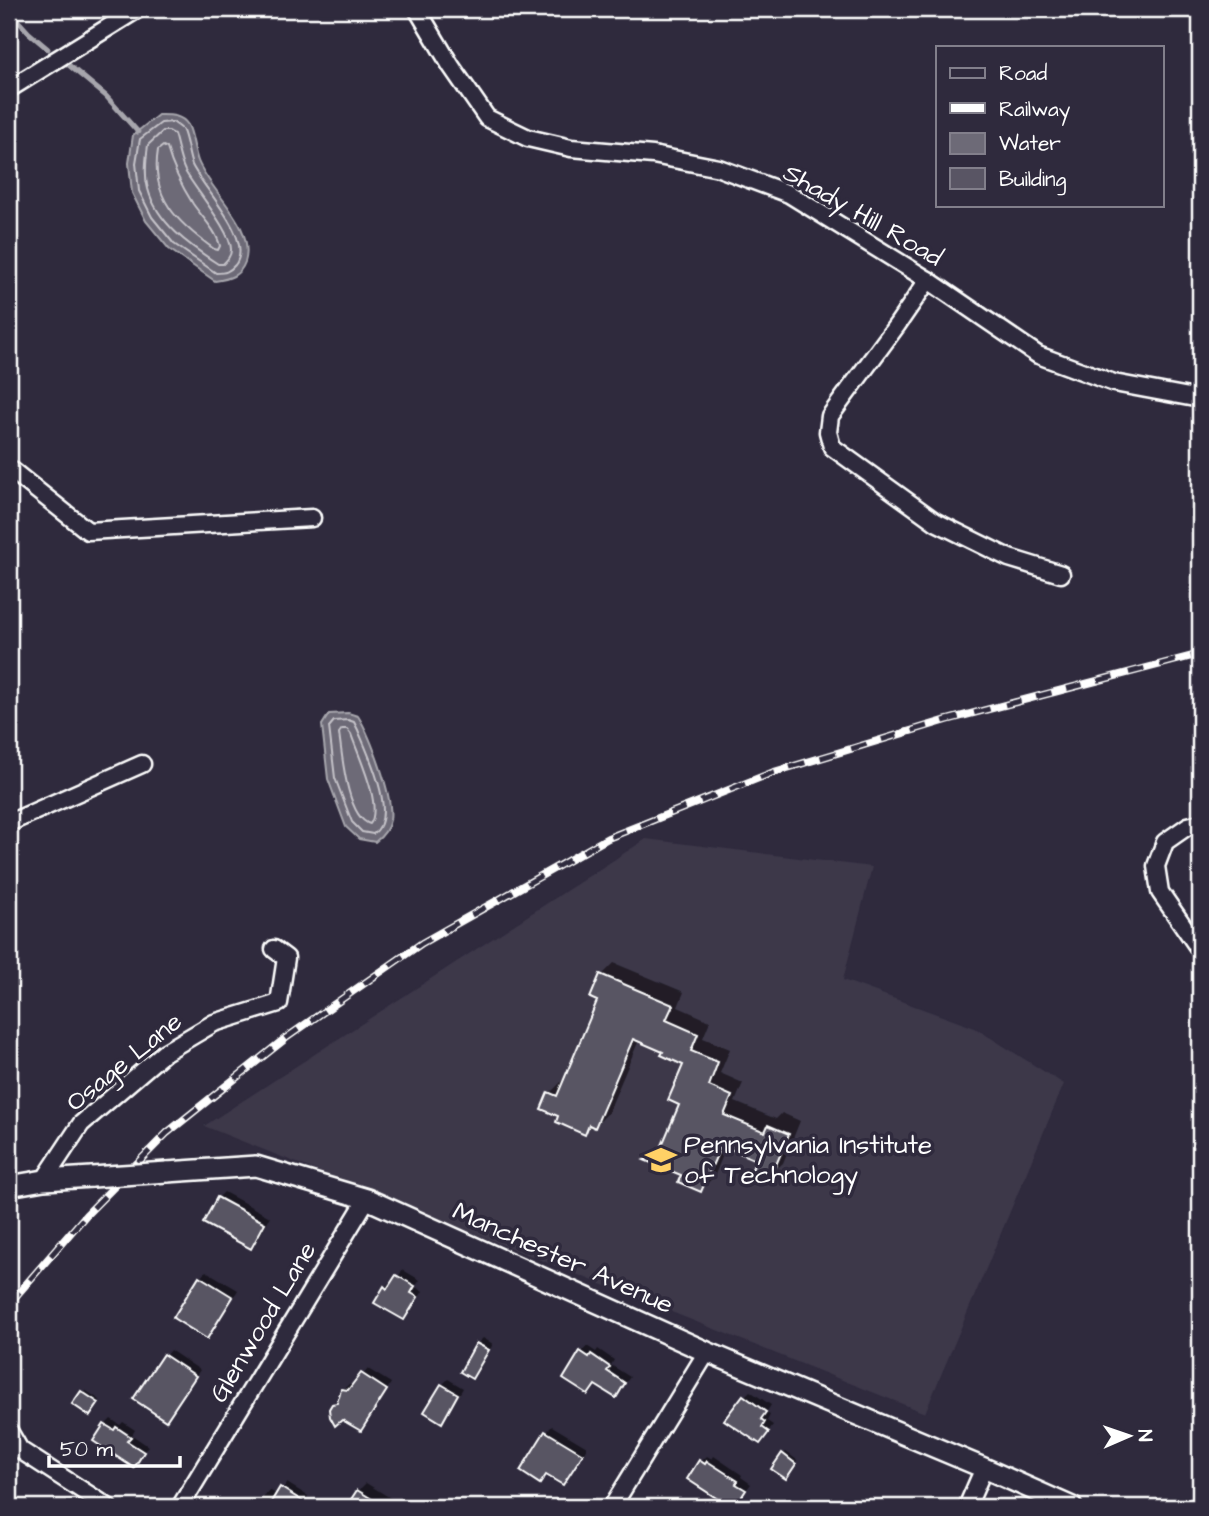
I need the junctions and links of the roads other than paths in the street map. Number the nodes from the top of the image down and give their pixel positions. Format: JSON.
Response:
{"nodes":[{"id":1,"x":138,"y":9,"type":"edge"},
{"id":2,"x":417,"y":9,"type":"edge"},
{"id":3,"x":9,"y":89,"type":"edge"},
{"id":4,"x":928,"y":280,"type":"junction"},
{"id":5,"x":1200,"y":399,"type":"edge"},
{"id":6,"x":9,"y":468,"type":"edge"},
{"id":7,"x":312,"y":518,"type":"dead end"},
{"id":8,"x":1061,"y":574,"type":"dead end"},
{"id":9,"x":142,"y":764,"type":"dead end"},
{"id":10,"x":9,"y":823,"type":"edge"},
{"id":11,"x":1200,"y":823,"type":"edge"},
{"id":12,"x":274,"y":949,"type":"dead end"},
{"id":13,"x":1200,"y":950,"type":"edge"},
{"id":14,"x":44,"y":1180,"type":"junction"},
{"id":15,"x":9,"y":1186,"type":"edge"},
{"id":16,"x":367,"y":1199,"type":"junction"},
{"id":17,"x":708,"y":1352,"type":"junction"},
{"id":18,"x":9,"y":1431,"type":"edge"},
{"id":19,"x":14,"y":1450,"type":"edge"},
{"id":20,"x":984,"y":1468,"type":"junction"},
{"id":21,"x":108,"y":1507,"type":"edge"},
{"id":22,"x":180,"y":1507,"type":"edge"},
{"id":23,"x":612,"y":1507,"type":"edge"},
{"id":24,"x":967,"y":1507,"type":"edge"},
{"id":25,"x":1072,"y":1507,"type":"edge"}],
"edges":[{"from":1,"to":3,"type":"street"},
{"from":2,"to":4,"type":"street","name":"Shady Hill Road"},
{"from":4,"to":5,"type":"street","name":"Shady Hill Road"},
{"from":4,"to":8,"type":"street"},
{"from":6,"to":7,"type":"street"},
{"from":9,"to":10,"type":"street"},
{"from":11,"to":13,"type":"street"},
{"from":12,"to":14,"type":"street","name":"Osage Lane"},
{"from":14,"to":15,"type":"street","name":"Manchester Avenue"},
{"from":14,"to":16,"type":"street","name":"Manchester Avenue","bridge":true},
{"from":16,"to":17,"type":"street","name":"Manchester Avenue"},
{"from":16,"to":22,"type":"street","name":"Glenwood Lane"},
{"from":17,"to":20,"type":"street","name":"Manchester Avenue"},
{"from":17,"to":23,"type":"street"},
{"from":18,"to":19,"type":"street"},
{"from":19,"to":21,"type":"street"},
{"from":20,"to":24,"type":"street"},
{"from":20,"to":25,"type":"street","name":"Manchester Avenue"}]}
